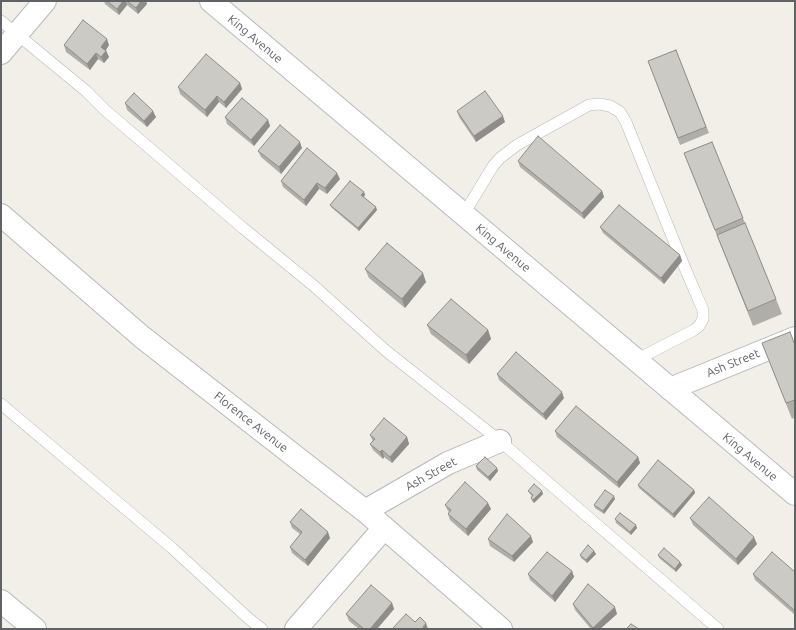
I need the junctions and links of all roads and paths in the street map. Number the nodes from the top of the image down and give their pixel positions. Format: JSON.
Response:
{"nodes":[{"id":1,"x":45,"y":1,"type":"edge"},
{"id":2,"x":211,"y":1,"type":"edge"},
{"id":3,"x":9,"y":27,"type":"edge"},
{"id":4,"x":1,"y":53,"type":"edge"},
{"id":5,"x":464,"y":214,"type":"junction"},
{"id":6,"x":1,"y":215,"type":"edge"},
{"id":7,"x":795,"y":338,"type":"edge"},
{"id":8,"x":636,"y":360,"type":"junction"},
{"id":9,"x":670,"y":389,"type":"junction"},
{"id":10,"x":1,"y":404,"type":"edge"},
{"id":11,"x":500,"y":441,"type":"junction"},
{"id":12,"x":795,"y":494,"type":"edge"},
{"id":13,"x":365,"y":511,"type":"junction"},
{"id":14,"x":384,"y":528,"type":"junction"},
{"id":15,"x":1,"y":601,"type":"edge"},
{"id":16,"x":35,"y":629,"type":"edge"},
{"id":17,"x":262,"y":629,"type":"edge"},
{"id":18,"x":296,"y":629,"type":"edge"},
{"id":19,"x":501,"y":629,"type":"edge"},
{"id":20,"x":718,"y":629,"type":"edge"}],
"edges":[{"from":1,"to":3,"type":"street"},
{"from":2,"to":5,"type":"street","name":"King Avenue"},
{"from":3,"to":4,"type":"street"},
{"from":3,"to":11,"type":"lane"},
{"from":5,"to":8,"type":"street","name":"King Avenue"},
{"from":5,"to":8,"type":"lane"},
{"from":6,"to":13,"type":"street","name":"Florence Avenue"},
{"from":7,"to":9,"type":"street","name":"Ash Street"},
{"from":8,"to":9,"type":"street","name":"King Avenue"},
{"from":9,"to":12,"type":"street","name":"King Avenue"},
{"from":10,"to":17,"type":"lane"},
{"from":11,"to":13,"type":"street","name":"Ash Street"},
{"from":11,"to":20,"type":"lane"},
{"from":13,"to":14,"type":"street","name":"Florence Avenue"},
{"from":14,"to":18,"type":"street"},
{"from":14,"to":19,"type":"street","name":"Florence Avenue"},
{"from":15,"to":16,"type":"street"}]}
